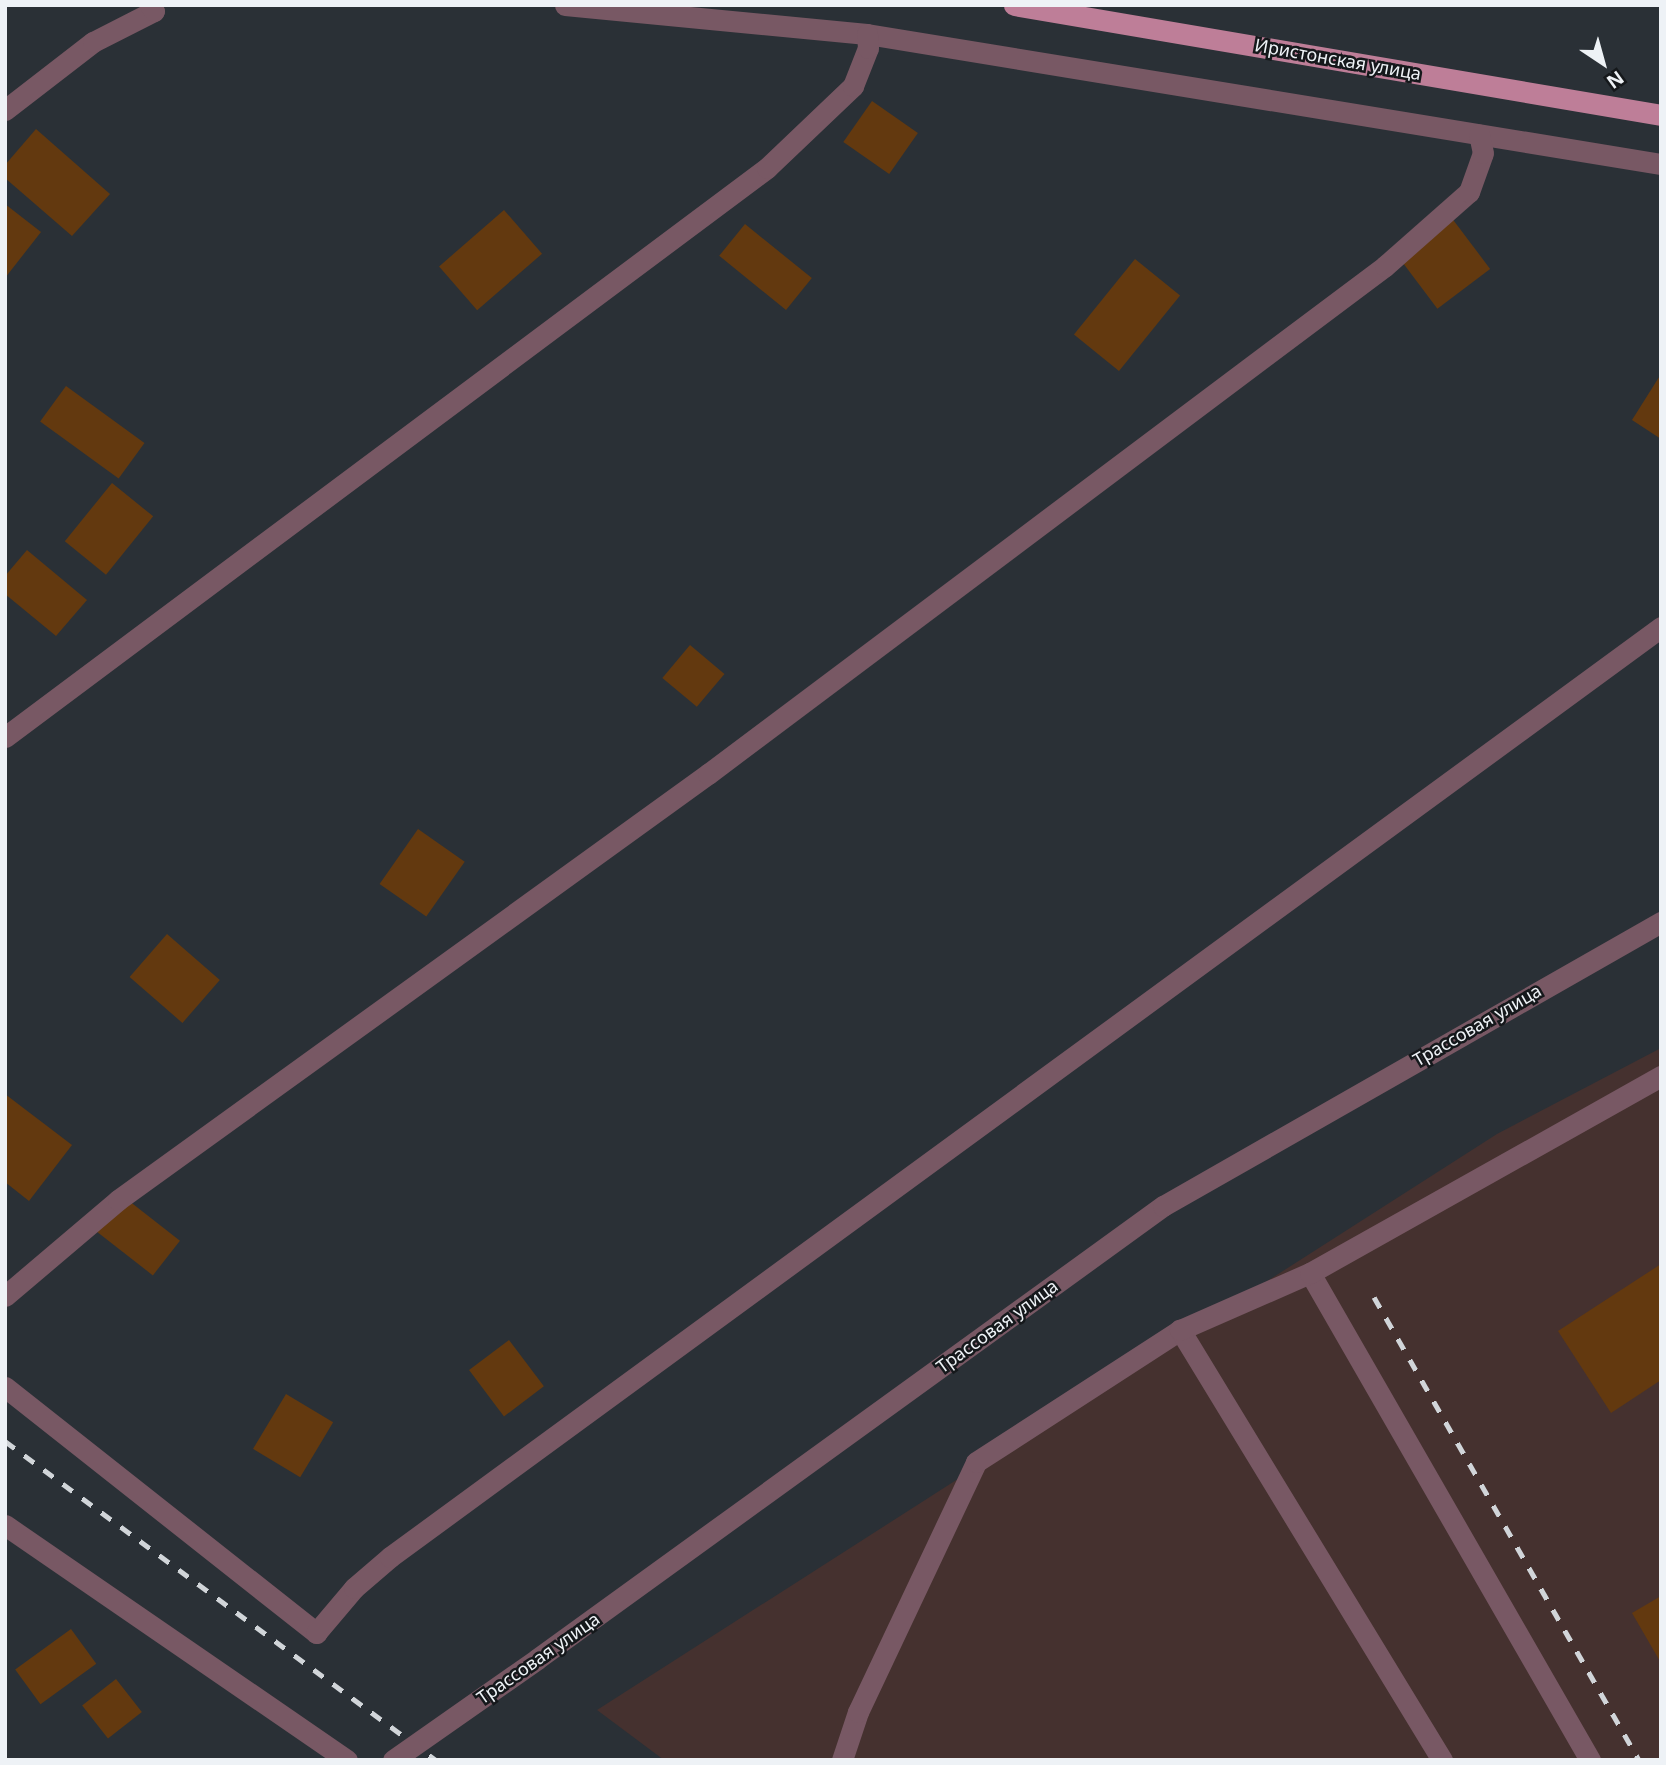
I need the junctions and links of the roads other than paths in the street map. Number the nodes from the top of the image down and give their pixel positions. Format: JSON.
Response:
{"nodes":[{"id":1,"x":565,"y":5,"type":"edge"},
{"id":2,"x":1014,"y":5,"type":"edge"},
{"id":3,"x":158,"y":7,"type":"edge"},
{"id":4,"x":867,"y":34,"type":"junction"},
{"id":5,"x":5,"y":110,"type":"edge"},
{"id":6,"x":1661,"y":115,"type":"edge"},
{"id":7,"x":1479,"y":134,"type":"junction"},
{"id":8,"x":1661,"y":164,"type":"edge"},
{"id":9,"x":1661,"y":627,"type":"edge"},
{"id":10,"x":5,"y":737,"type":"edge"},
{"id":11,"x":1661,"y":922,"type":"edge"},
{"id":12,"x":1661,"y":1076,"type":"edge"},
{"id":13,"x":1310,"y":1273,"type":"junction"},
{"id":14,"x":5,"y":1297,"type":"edge"},
{"id":15,"x":1181,"y":1330,"type":"junction"},
{"id":16,"x":5,"y":1387,"type":"edge"},
{"id":17,"x":5,"y":1525,"type":"edge"},
{"id":18,"x":347,"y":1760,"type":"edge"},
{"id":19,"x":393,"y":1760,"type":"edge"},
{"id":20,"x":842,"y":1760,"type":"edge"},
{"id":21,"x":1443,"y":1760,"type":"edge"},
{"id":22,"x":1590,"y":1760,"type":"edge"}],
"edges":[{"from":1,"to":4,"type":"street"},
{"from":2,"to":6,"type":"main road","name":"Иристонская улица"},
{"from":3,"to":5,"type":"street"},
{"from":4,"to":7,"type":"street"},
{"from":4,"to":10,"type":"street"},
{"from":7,"to":8,"type":"street"},
{"from":7,"to":14,"type":"street"},
{"from":9,"to":16,"type":"street"},
{"from":11,"to":19,"type":"street","name":"Трассовая улица","bridge":true},
{"from":12,"to":13,"type":"street"},
{"from":13,"to":15,"type":"street"},
{"from":13,"to":22,"type":"street"},
{"from":15,"to":20,"type":"street"},
{"from":15,"to":21,"type":"street"},
{"from":17,"to":18,"type":"street"}]}
